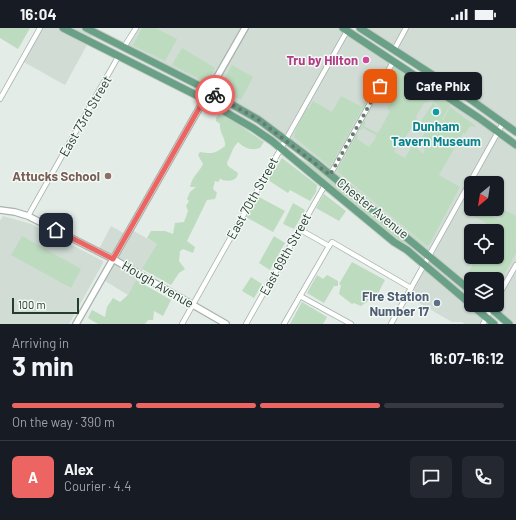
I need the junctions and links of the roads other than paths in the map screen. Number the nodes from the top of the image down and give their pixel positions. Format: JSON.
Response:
{"nodes":[{"id":1,"x":40,"y":28,"type":"edge"},
{"id":2,"x":63,"y":28,"type":"edge"},
{"id":3,"x":86,"y":28,"type":"edge"},
{"id":4,"x":136,"y":28,"type":"edge"},
{"id":5,"x":245,"y":28,"type":"edge"},
{"id":6,"x":360,"y":28,"type":"edge"},
{"id":7,"x":406,"y":28,"type":"edge"},
{"id":8,"x":345,"y":29,"type":"edge"},
{"id":9,"x":124,"y":47,"type":"junction"},
{"id":10,"x":394,"y":50,"type":"junction"},
{"id":11,"x":118,"y":57,"type":"junction"},
{"id":12,"x":393,"y":62,"type":"junction"},
{"id":13,"x":209,"y":91,"type":"junction"},
{"id":14,"x":0,"y":99,"type":"edge"},
{"id":15,"x":204,"y":99,"type":"junction"},
{"id":16,"x":503,"y":123,"type":"junction"},
{"id":17,"x":498,"y":132,"type":"junction"},
{"id":18,"x":516,"y":132,"type":"edge"},
{"id":19,"x":285,"y":140,"type":"junction"},
{"id":20,"x":516,"y":145,"type":"edge"},
{"id":21,"x":280,"y":148,"type":"junction"},
{"id":22,"x":330,"y":175,"type":"junction"},
{"id":23,"x":325,"y":185,"type":"junction"},
{"id":24,"x":0,"y":211,"type":"edge"},
{"id":25,"x":28,"y":216,"type":"junction"},
{"id":26,"x":299,"y":230,"type":"junction"},
{"id":27,"x":329,"y":246,"type":"junction"},
{"id":28,"x":429,"y":257,"type":"junction"},
{"id":29,"x":113,"y":259,"type":"junction"},
{"id":30,"x":516,"y":265,"type":"edge"},
{"id":31,"x":424,"y":266,"type":"junction"},
{"id":32,"x":464,"y":285,"type":"edge"},
{"id":33,"x":504,"y":286,"type":"edge"},
{"id":34,"x":411,"y":288,"type":"junction"},
{"id":35,"x":300,"y":296,"type":"junction"},
{"id":36,"x":192,"y":305,"type":"junction"},
{"id":37,"x":497,"y":312,"type":"edge"},
{"id":38,"x":484,"y":321,"type":"edge"},
{"id":39,"x":76,"y":324,"type":"edge"},
{"id":40,"x":182,"y":324,"type":"edge"},
{"id":41,"x":226,"y":324,"type":"edge"},
{"id":42,"x":246,"y":324,"type":"edge"},
{"id":43,"x":284,"y":324,"type":"edge"},
{"id":44,"x":351,"y":324,"type":"edge"},
{"id":45,"x":391,"y":324,"type":"edge"},
{"id":46,"x":494,"y":324,"type":"edge"},
{"id":47,"x":509,"y":324,"type":"edge"}],
"edges":[{"from":1,"to":14,"type":"street"},
{"from":2,"to":11,"type":"main road","name":"Chester Avenue"},
{"from":3,"to":9,"type":"main road","name":"Chester Avenue"},
{"from":4,"to":9,"type":"street"},
{"from":5,"to":13,"type":"street"},
{"from":6,"to":10,"type":"main road"},
{"from":7,"to":10,"type":"street"},
{"from":8,"to":12,"type":"main road"},
{"from":8,"to":19,"type":"street","name":"East 70th Street"},
{"from":9,"to":13,"type":"main road","name":"Chester Avenue"},
{"from":10,"to":16,"type":"main road"},
{"from":11,"to":15,"type":"main road","name":"Chester Avenue"},
{"from":11,"to":25,"type":"street","name":"East 73rd Street"},
{"from":12,"to":17,"type":"main road"},
{"from":12,"to":22,"type":"street"},
{"from":13,"to":15,"type":"street"},
{"from":13,"to":19,"type":"main road","name":"Chester Avenue"},
{"from":15,"to":21,"type":"main road","name":"Chester Avenue"},
{"from":15,"to":29,"type":"street"},
{"from":16,"to":17,"type":"street"},
{"from":16,"to":18,"type":"main road"},
{"from":17,"to":20,"type":"main road"},
{"from":17,"to":28,"type":"street"},
{"from":19,"to":21,"type":"street","name":"East 70th Street"},
{"from":19,"to":22,"type":"main road","name":"Chester Avenue"},
{"from":21,"to":23,"type":"main road","name":"Chester Avenue"},
{"from":21,"to":36,"type":"street","name":"East 70th Street"},
{"from":22,"to":28,"type":"main road","name":"Chester Avenue"},
{"from":23,"to":26,"type":"street","name":"East 69th Street"},
{"from":23,"to":31,"type":"main road","name":"Chester Avenue"},
{"from":24,"to":25,"type":"street","name":"Hough Avenue"},
{"from":25,"to":29,"type":"street","name":"Hough Avenue"},
{"from":26,"to":27,"type":"street"},
{"from":26,"to":42,"type":"street","name":"East 69th Street"},
{"from":27,"to":34,"type":"street"},
{"from":27,"to":35,"type":"street"},
{"from":28,"to":31,"type":"street"},
{"from":28,"to":32,"type":"main road","name":"Chester Avenue"},
{"from":29,"to":36,"type":"street","name":"Hough Avenue"},
{"from":29,"to":39,"type":"street"},
{"from":30,"to":33,"type":"street"},
{"from":31,"to":34,"type":"street"},
{"from":31,"to":38,"type":"main road","name":"Chester Avenue"},
{"from":34,"to":45,"type":"street"},
{"from":35,"to":43,"type":"street"},
{"from":35,"to":44,"type":"street"},
{"from":36,"to":40,"type":"street","name":"East 70th Street"},
{"from":36,"to":41,"type":"street","name":"Hough Avenue"},
{"from":37,"to":47,"type":"main road"},
{"from":38,"to":46,"type":"main road","name":"Chester Avenue"}]}
